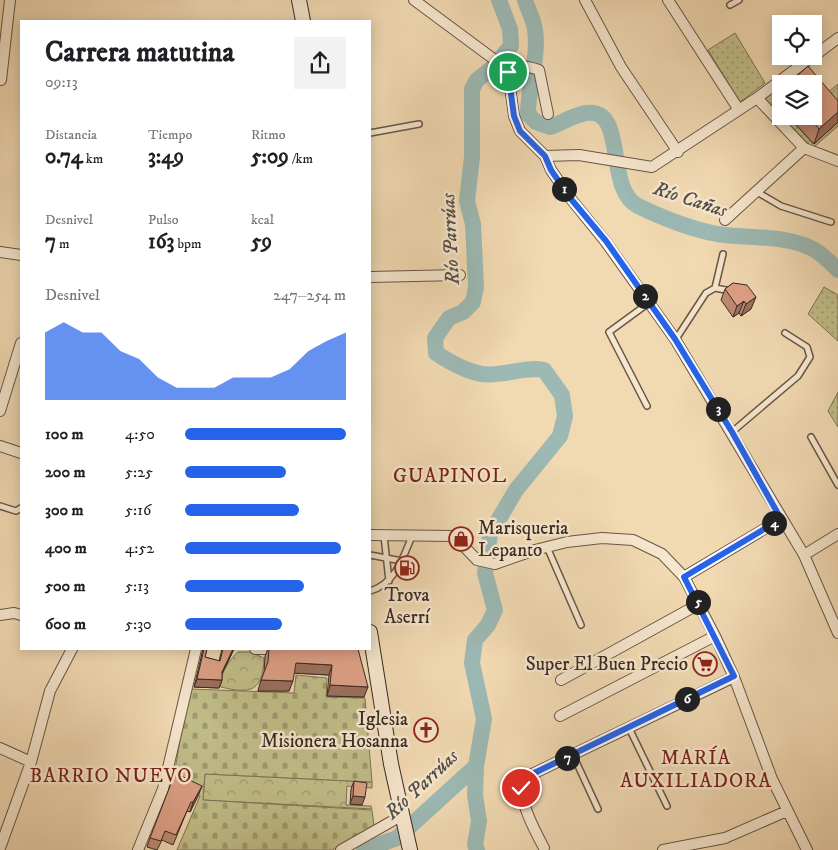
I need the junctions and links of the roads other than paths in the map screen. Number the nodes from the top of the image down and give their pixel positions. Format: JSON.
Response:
{"nodes":[{"id":1,"x":10,"y":0,"type":"edge"},
{"id":2,"x":299,"y":0,"type":"edge"},
{"id":3,"x":414,"y":0,"type":"edge"},
{"id":4,"x":585,"y":0,"type":"edge"},
{"id":5,"x":668,"y":0,"type":"edge"},
{"id":6,"x":739,"y":0,"type":"edge"},
{"id":7,"x":730,"y":5,"type":"dead end"},
{"id":8,"x":303,"y":20,"type":"edge"},
{"id":9,"x":838,"y":38,"type":"edge"},
{"id":10,"x":2,"y":44,"type":"edge"},
{"id":11,"x":822,"y":50,"type":"edge"},
{"id":12,"x":802,"y":65,"type":"edge"},
{"id":13,"x":506,"y":69,"type":"junction"},
{"id":14,"x":1,"y":80,"type":"edge"},
{"id":15,"x":757,"y":98,"type":"junction"},
{"id":16,"x":739,"y":110,"type":"junction"},
{"id":17,"x":548,"y":114,"type":"dead end"},
{"id":18,"x":419,"y":124,"type":"dead end"},
{"id":19,"x":371,"y":134,"type":"edge"},
{"id":20,"x":804,"y":148,"type":"junction"},
{"id":21,"x":678,"y":152,"type":"junction"},
{"id":22,"x":545,"y":156,"type":"junction"},
{"id":23,"x":838,"y":161,"type":"edge"},
{"id":24,"x":757,"y":191,"type":"junction"},
{"id":25,"x":725,"y":220,"type":"dead end"},
{"id":26,"x":831,"y":222,"type":"dead end"},
{"id":27,"x":0,"y":252,"type":"edge"},
{"id":28,"x":723,"y":254,"type":"dead end"},
{"id":29,"x":20,"y":255,"type":"edge"},
{"id":30,"x":460,"y":275,"type":"dead end"},
{"id":31,"x":371,"y":277,"type":"edge"},
{"id":32,"x":715,"y":288,"type":"junction"},
{"id":33,"x":740,"y":292,"type":"edge"},
{"id":34,"x":650,"y":302,"type":"junction"},
{"id":35,"x":785,"y":333,"type":"dead end"},
{"id":36,"x":675,"y":339,"type":"junction"},
{"id":37,"x":20,"y":346,"type":"edge"},
{"id":38,"x":647,"y":406,"type":"dead end"},
{"id":39,"x":0,"y":412,"type":"edge"},
{"id":40,"x":732,"y":432,"type":"junction"},
{"id":41,"x":811,"y":437,"type":"dead end"},
{"id":42,"x":0,"y":446,"type":"edge"},
{"id":43,"x":20,"y":453,"type":"edge"},
{"id":44,"x":838,"y":485,"type":"edge"},
{"id":45,"x":0,"y":506,"type":"edge"},
{"id":46,"x":20,"y":509,"type":"edge"},
{"id":47,"x":781,"y":519,"type":"junction"},
{"id":48,"x":838,"y":534,"type":"edge"},
{"id":49,"x":371,"y":536,"type":"edge"},
{"id":50,"x":384,"y":536,"type":"junction"},
{"id":51,"x":412,"y":536,"type":"junction"},
{"id":52,"x":547,"y":547,"type":"junction"},
{"id":53,"x":371,"y":555,"type":"edge"},
{"id":54,"x":804,"y":555,"type":"junction"},
{"id":55,"x":388,"y":559,"type":"junction"},
{"id":56,"x":402,"y":561,"type":"junction"},
{"id":57,"x":684,"y":577,"type":"junction"},
{"id":58,"x":389,"y":581,"type":"junction"},
{"id":59,"x":371,"y":591,"type":"edge"},
{"id":60,"x":699,"y":604,"type":"junction"},
{"id":61,"x":0,"y":615,"type":"edge"},
{"id":62,"x":20,"y":615,"type":"edge"},
{"id":63,"x":581,"y":625,"type":"dead end"},
{"id":64,"x":838,"y":633,"type":"edge"},
{"id":65,"x":715,"y":636,"type":"junction"},
{"id":66,"x":371,"y":638,"type":"edge"},
{"id":67,"x":71,"y":650,"type":"edge"},
{"id":68,"x":196,"y":650,"type":"edge"},
{"id":69,"x":734,"y":676,"type":"junction"},
{"id":70,"x":561,"y":680,"type":"dead end"},
{"id":71,"x":560,"y":716,"type":"dead end"},
{"id":72,"x":628,"y":728,"type":"junction"},
{"id":73,"x":0,"y":748,"type":"edge"},
{"id":74,"x":573,"y":755,"type":"junction"},
{"id":75,"x":31,"y":762,"type":"junction"},
{"id":76,"x":667,"y":806,"type":"dead end"},
{"id":77,"x":598,"y":809,"type":"dead end"},
{"id":78,"x":787,"y":811,"type":"junction"},
{"id":79,"x":403,"y":825,"type":"junction"},
{"id":80,"x":0,"y":848,"type":"edge"},
{"id":81,"x":544,"y":848,"type":"dead end"},
{"id":82,"x":678,"y":848,"type":"edge"},
{"id":83,"x":138,"y":850,"type":"edge"},
{"id":84,"x":341,"y":850,"type":"edge"},
{"id":85,"x":410,"y":850,"type":"edge"},
{"id":86,"x":663,"y":850,"type":"edge"},
{"id":87,"x":807,"y":850,"type":"edge"}],
"edges":[{"from":1,"to":10,"type":"street"},
{"from":2,"to":8,"type":"main road"},
{"from":3,"to":13,"type":"street"},
{"from":4,"to":21,"type":"street"},
{"from":5,"to":16,"type":"street"},
{"from":6,"to":7,"type":"lane"},
{"from":9,"to":11,"type":"street"},
{"from":10,"to":14,"type":"street"},
{"from":12,"to":15,"type":"street"},
{"from":13,"to":17,"type":"street"},
{"from":13,"to":22,"type":"street"},
{"from":15,"to":16,"type":"street"},
{"from":15,"to":20,"type":"street"},
{"from":16,"to":21,"type":"street"},
{"from":18,"to":19,"type":"lane"},
{"from":20,"to":23,"type":"street"},
{"from":20,"to":24,"type":"street"},
{"from":21,"to":22,"type":"street"},
{"from":22,"to":34,"type":"street"},
{"from":24,"to":25,"type":"street"},
{"from":24,"to":26,"type":"lane"},
{"from":27,"to":29,"type":"street"},
{"from":28,"to":32,"type":"lane"},
{"from":30,"to":31,"type":"street"},
{"from":32,"to":33,"type":"lane"},
{"from":32,"to":36,"type":"lane"},
{"from":34,"to":36,"type":"street"},
{"from":34,"to":38,"type":"lane"},
{"from":35,"to":40,"type":"lane"},
{"from":36,"to":40,"type":"street"},
{"from":37,"to":39,"type":"street"},
{"from":40,"to":47,"type":"street"},
{"from":41,"to":44,"type":"lane"},
{"from":42,"to":43,"type":"street"},
{"from":45,"to":46,"type":"lane"},
{"from":47,"to":54,"type":"street"},
{"from":47,"to":57,"type":"street"},
{"from":48,"to":54,"type":"street"},
{"from":49,"to":50,"type":"street"},
{"from":50,"to":51,"type":"street"},
{"from":50,"to":55,"type":"lane"},
{"from":51,"to":52,"type":"street"},
{"from":51,"to":56,"type":"lane"},
{"from":52,"to":57,"type":"street"},
{"from":52,"to":63,"type":"lane"},
{"from":53,"to":55,"type":"lane"},
{"from":54,"to":64,"type":"street"},
{"from":55,"to":56,"type":"lane"},
{"from":55,"to":58,"type":"lane"},
{"from":56,"to":58,"type":"lane"},
{"from":57,"to":60,"type":"street"},
{"from":58,"to":59,"type":"lane"},
{"from":60,"to":65,"type":"street"},
{"from":60,"to":70,"type":"street"},
{"from":61,"to":62,"type":"street"},
{"from":65,"to":69,"type":"street"},
{"from":65,"to":71,"type":"street"},
{"from":66,"to":79,"type":"main road"},
{"from":67,"to":75,"type":"street"},
{"from":68,"to":83,"type":"street"},
{"from":69,"to":72,"type":"street"},
{"from":69,"to":78,"type":"street"},
{"from":72,"to":74,"type":"street"},
{"from":72,"to":76,"type":"lane"},
{"from":73,"to":75,"type":"street"},
{"from":74,"to":77,"type":"lane"},
{"from":74,"to":81,"type":"street"},
{"from":75,"to":80,"type":"street"},
{"from":78,"to":82,"type":"street"},
{"from":78,"to":87,"type":"street"},
{"from":79,"to":84,"type":"street"},
{"from":79,"to":85,"type":"main road"},
{"from":82,"to":86,"type":"street"}]}
